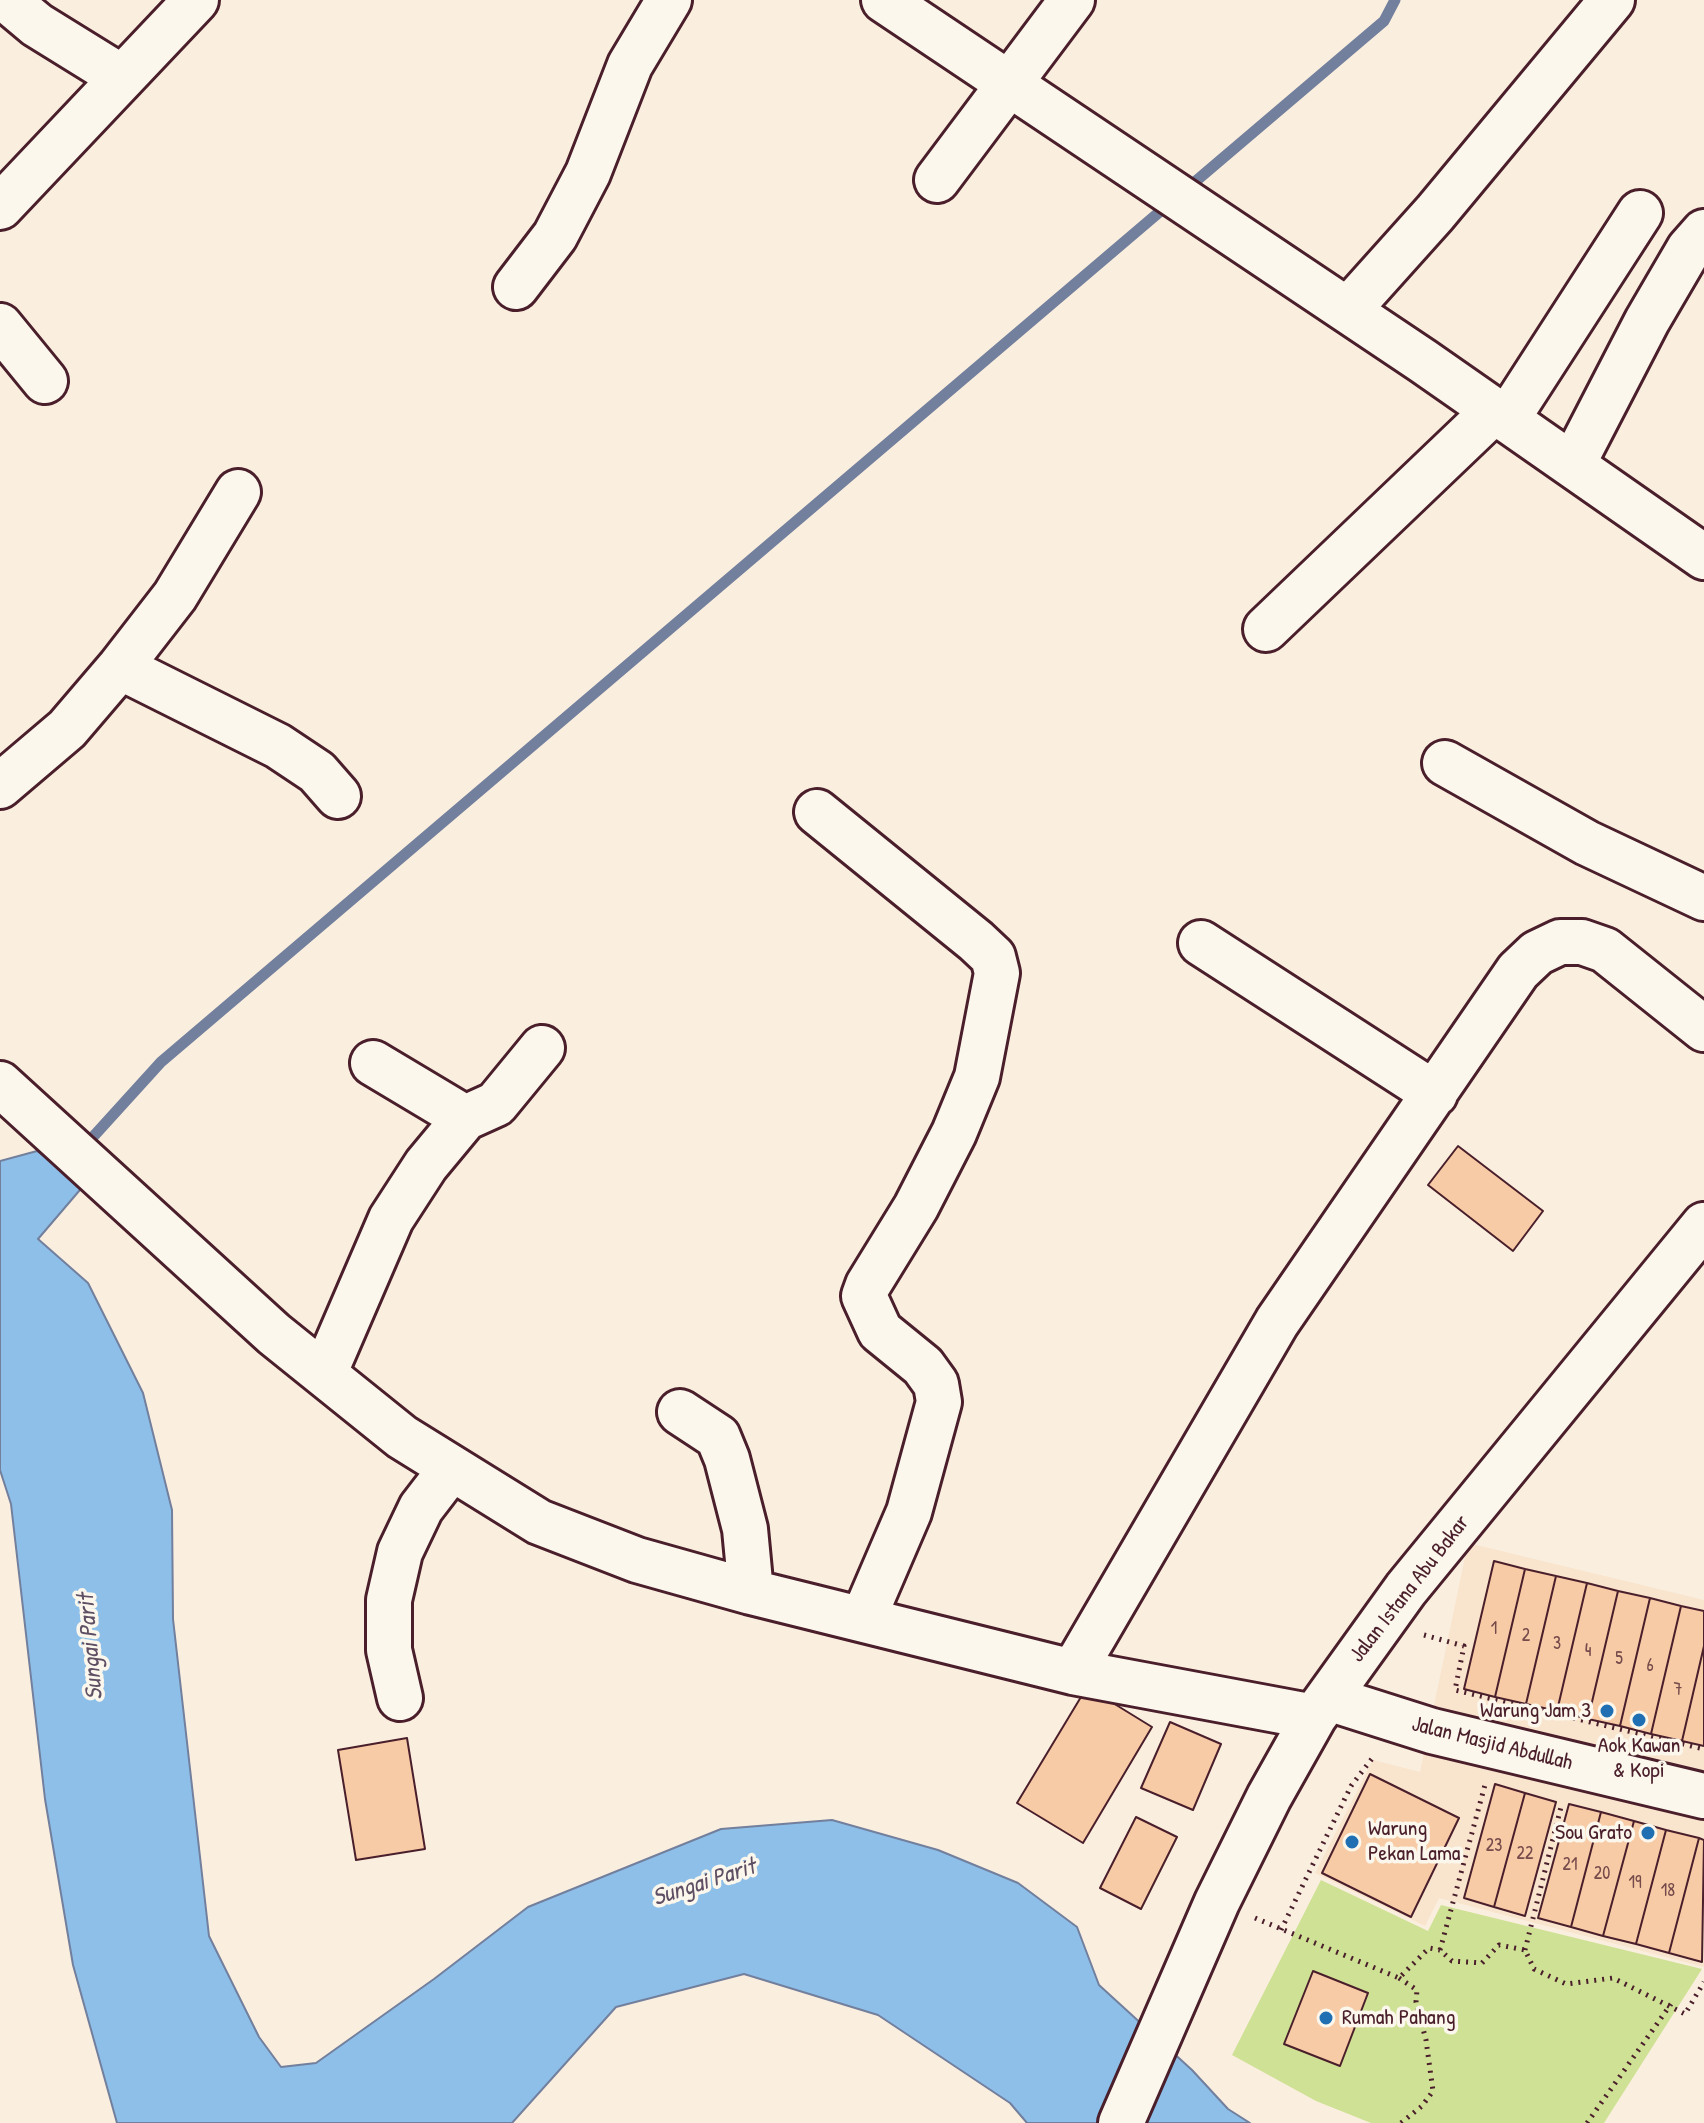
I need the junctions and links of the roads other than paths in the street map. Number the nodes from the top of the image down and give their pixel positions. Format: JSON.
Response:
{"nodes":[{"id":1,"x":7,"y":0,"type":"edge"},
{"id":2,"x":196,"y":0,"type":"edge"},
{"id":3,"x":669,"y":0,"type":"edge"},
{"id":4,"x":884,"y":0,"type":"edge"},
{"id":5,"x":1072,"y":0,"type":"edge"},
{"id":6,"x":1612,"y":0,"type":"edge"},
{"id":7,"x":121,"y":77,"type":"junction"},
{"id":8,"x":1010,"y":82,"type":"junction"},
{"id":9,"x":937,"y":180,"type":"dead end"},
{"id":10,"x":0,"y":207,"type":"edge"},
{"id":11,"x":1640,"y":213,"type":"dead end"},
{"id":12,"x":1704,"y":232,"type":"edge"},
{"id":13,"x":516,"y":287,"type":"dead end"},
{"id":14,"x":1348,"y":310,"type":"junction"},
{"id":15,"x":0,"y":326,"type":"edge"},
{"id":16,"x":45,"y":381,"type":"dead end"},
{"id":17,"x":1501,"y":415,"type":"junction"},
{"id":18,"x":1573,"y":464,"type":"junction"},
{"id":19,"x":238,"y":492,"type":"dead end"},
{"id":20,"x":1704,"y":557,"type":"edge"},
{"id":21,"x":1266,"y":629,"type":"dead end"},
{"id":22,"x":120,"y":667,"type":"junction"},
{"id":23,"x":1445,"y":763,"type":"dead end"},
{"id":24,"x":0,"y":786,"type":"edge"},
{"id":25,"x":338,"y":796,"type":"dead end"},
{"id":26,"x":817,"y":812,"type":"dead end"},
{"id":27,"x":1704,"y":898,"type":"edge"},
{"id":28,"x":1201,"y":943,"type":"dead end"},
{"id":29,"x":1704,"y":1029,"type":"edge"},
{"id":30,"x":542,"y":1048,"type":"dead end"},
{"id":31,"x":373,"y":1063,"type":"dead end"},
{"id":32,"x":5,"y":1089,"type":"edge"},
{"id":33,"x":1435,"y":1094,"type":"junction"},
{"id":34,"x":465,"y":1118,"type":"junction"},
{"id":35,"x":1704,"y":1225,"type":"edge"},
{"id":36,"x":325,"y":1372,"type":"junction"},
{"id":37,"x":680,"y":1412,"type":"dead end"},
{"id":38,"x":451,"y":1469,"type":"junction"},
{"id":39,"x":751,"y":1592,"type":"junction"},
{"id":40,"x":863,"y":1619,"type":"junction"},
{"id":41,"x":1073,"y":1672,"type":"junction"},
{"id":42,"x":400,"y":1698,"type":"dead end"},
{"id":43,"x":1321,"y":1708,"type":"junction"},
{"id":44,"x":1704,"y":1796,"type":"edge"},
{"id":45,"x":1121,"y":2123,"type":"edge"}],
"edges":[{"from":1,"to":7,"type":"street"},
{"from":2,"to":7,"type":"street"},
{"from":3,"to":13,"type":"street"},
{"from":4,"to":8,"type":"street"},
{"from":5,"to":8,"type":"street"},
{"from":6,"to":14,"type":"street"},
{"from":7,"to":10,"type":"street"},
{"from":8,"to":9,"type":"street"},
{"from":8,"to":14,"type":"street"},
{"from":11,"to":17,"type":"street"},
{"from":12,"to":18,"type":"street"},
{"from":14,"to":17,"type":"street"},
{"from":15,"to":16,"type":"street"},
{"from":17,"to":18,"type":"street"},
{"from":17,"to":21,"type":"street"},
{"from":18,"to":20,"type":"street"},
{"from":19,"to":22,"type":"street"},
{"from":22,"to":24,"type":"street"},
{"from":22,"to":25,"type":"street"},
{"from":23,"to":27,"type":"street"},
{"from":26,"to":40,"type":"street"},
{"from":28,"to":33,"type":"street"},
{"from":29,"to":33,"type":"street"},
{"from":30,"to":34,"type":"street"},
{"from":31,"to":34,"type":"street"},
{"from":32,"to":36,"type":"street","name":"Jalan Masjid Abdullah"},
{"from":33,"to":41,"type":"street"},
{"from":34,"to":36,"type":"street"},
{"from":35,"to":43,"type":"street","name":"Jalan Istana Abu Bakar"},
{"from":36,"to":38,"type":"street","name":"Jalan Masjid Abdullah"},
{"from":37,"to":39,"type":"street"},
{"from":38,"to":39,"type":"street","name":"Jalan Masjid Abdullah"},
{"from":38,"to":42,"type":"street"},
{"from":39,"to":40,"type":"street","name":"Jalan Masjid Abdullah"},
{"from":40,"to":41,"type":"street","name":"Jalan Masjid Abdullah"},
{"from":41,"to":43,"type":"street","name":"Jalan Masjid Abdullah"},
{"from":43,"to":44,"type":"street","name":"Jalan Masjid Abdullah"},
{"from":43,"to":45,"type":"street","name":"Jalan Istana Abu Bakar"}]}
